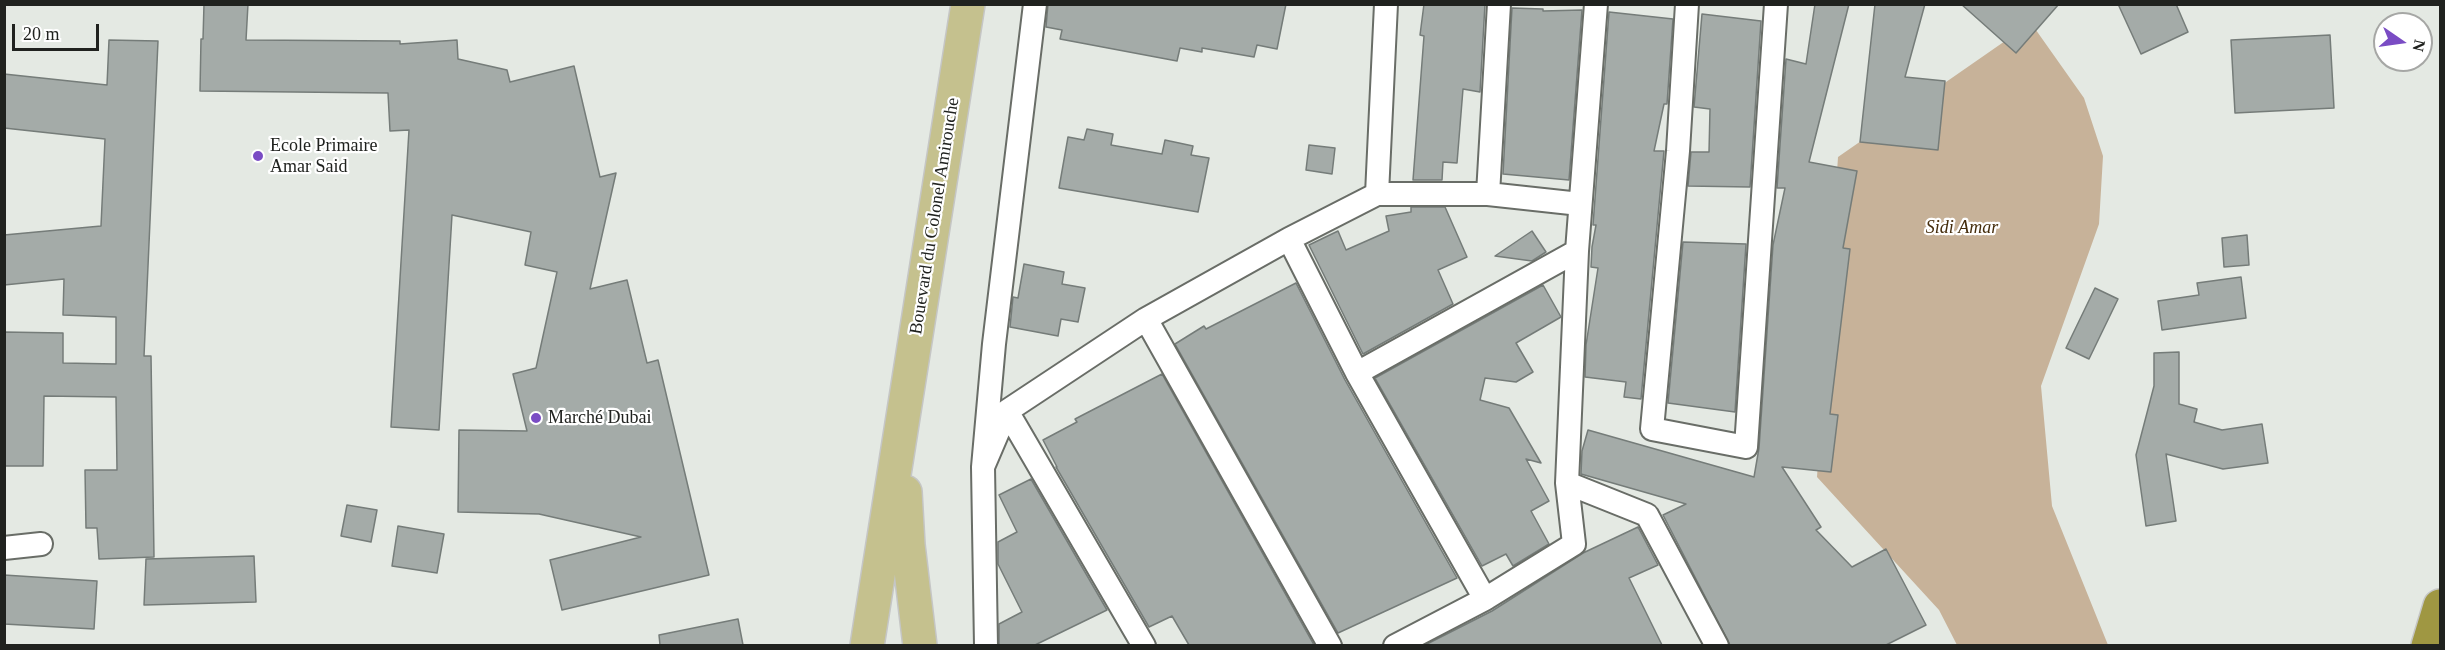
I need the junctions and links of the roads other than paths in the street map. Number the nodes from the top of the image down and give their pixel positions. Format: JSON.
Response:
{"nodes":[{"id":1,"x":968,"y":4,"type":"edge"},
{"id":2,"x":1035,"y":4,"type":"edge"},
{"id":3,"x":1386,"y":4,"type":"edge"},
{"id":4,"x":1499,"y":4,"type":"edge"},
{"id":5,"x":1596,"y":4,"type":"edge"},
{"id":6,"x":1687,"y":4,"type":"edge"},
{"id":7,"x":1776,"y":4,"type":"edge"},
{"id":8,"x":1377,"y":194,"type":"junction"},
{"id":9,"x":1488,"y":194,"type":"junction"},
{"id":10,"x":1580,"y":204,"type":"junction"},
{"id":11,"x":1289,"y":239,"type":"junction"},
{"id":12,"x":1577,"y":251,"type":"junction"},
{"id":13,"x":1146,"y":319,"type":"junction"},
{"id":14,"x":1357,"y":373,"type":"junction"},
{"id":15,"x":1007,"y":411,"type":"junction"},
{"id":16,"x":901,"y":428,"type":"junction"},
{"id":17,"x":983,"y":467,"type":"junction"},
{"id":18,"x":1567,"y":483,"type":"junction"},
{"id":19,"x":41,"y":544,"type":"dead end"},
{"id":20,"x":4,"y":548,"type":"edge"},
{"id":21,"x":1485,"y":598,"type":"junction"},
{"id":22,"x":2440,"y":606,"type":"edge"},
{"id":23,"x":867,"y":645,"type":"edge"},
{"id":24,"x":920,"y":645,"type":"edge"},
{"id":25,"x":986,"y":645,"type":"edge"},
{"id":26,"x":1144,"y":645,"type":"edge"},
{"id":27,"x":1330,"y":645,"type":"edge"},
{"id":28,"x":1395,"y":645,"type":"edge"},
{"id":29,"x":1717,"y":645,"type":"edge"},
{"id":30,"x":2428,"y":645,"type":"edge"}],
"edges":[{"from":1,"to":16,"type":"main road","name":"Bouevard du Colonel Amirouche"},
{"from":2,"to":17,"type":"street"},
{"from":3,"to":8,"type":"street"},
{"from":4,"to":9,"type":"street"},
{"from":5,"to":10,"type":"street"},
{"from":6,"to":7,"type":"street"},
{"from":8,"to":9,"type":"street"},
{"from":8,"to":11,"type":"street"},
{"from":9,"to":10,"type":"street"},
{"from":10,"to":12,"type":"street"},
{"from":11,"to":13,"type":"street"},
{"from":11,"to":14,"type":"street"},
{"from":12,"to":14,"type":"street"},
{"from":12,"to":18,"type":"street"},
{"from":13,"to":15,"type":"street"},
{"from":13,"to":27,"type":"street"},
{"from":14,"to":21,"type":"street"},
{"from":15,"to":17,"type":"street"},
{"from":15,"to":26,"type":"street"},
{"from":16,"to":23,"type":"main road","name":"Bouevard du Colonel Amirouche"},
{"from":16,"to":24,"type":"main road","name":"Bouevard du Colonel Amirouche"},
{"from":17,"to":25,"type":"street"},
{"from":18,"to":21,"type":"street"},
{"from":18,"to":29,"type":"street"},
{"from":19,"to":20,"type":"street"},
{"from":21,"to":28,"type":"street"},
{"from":22,"to":30,"type":"highway"}]}
